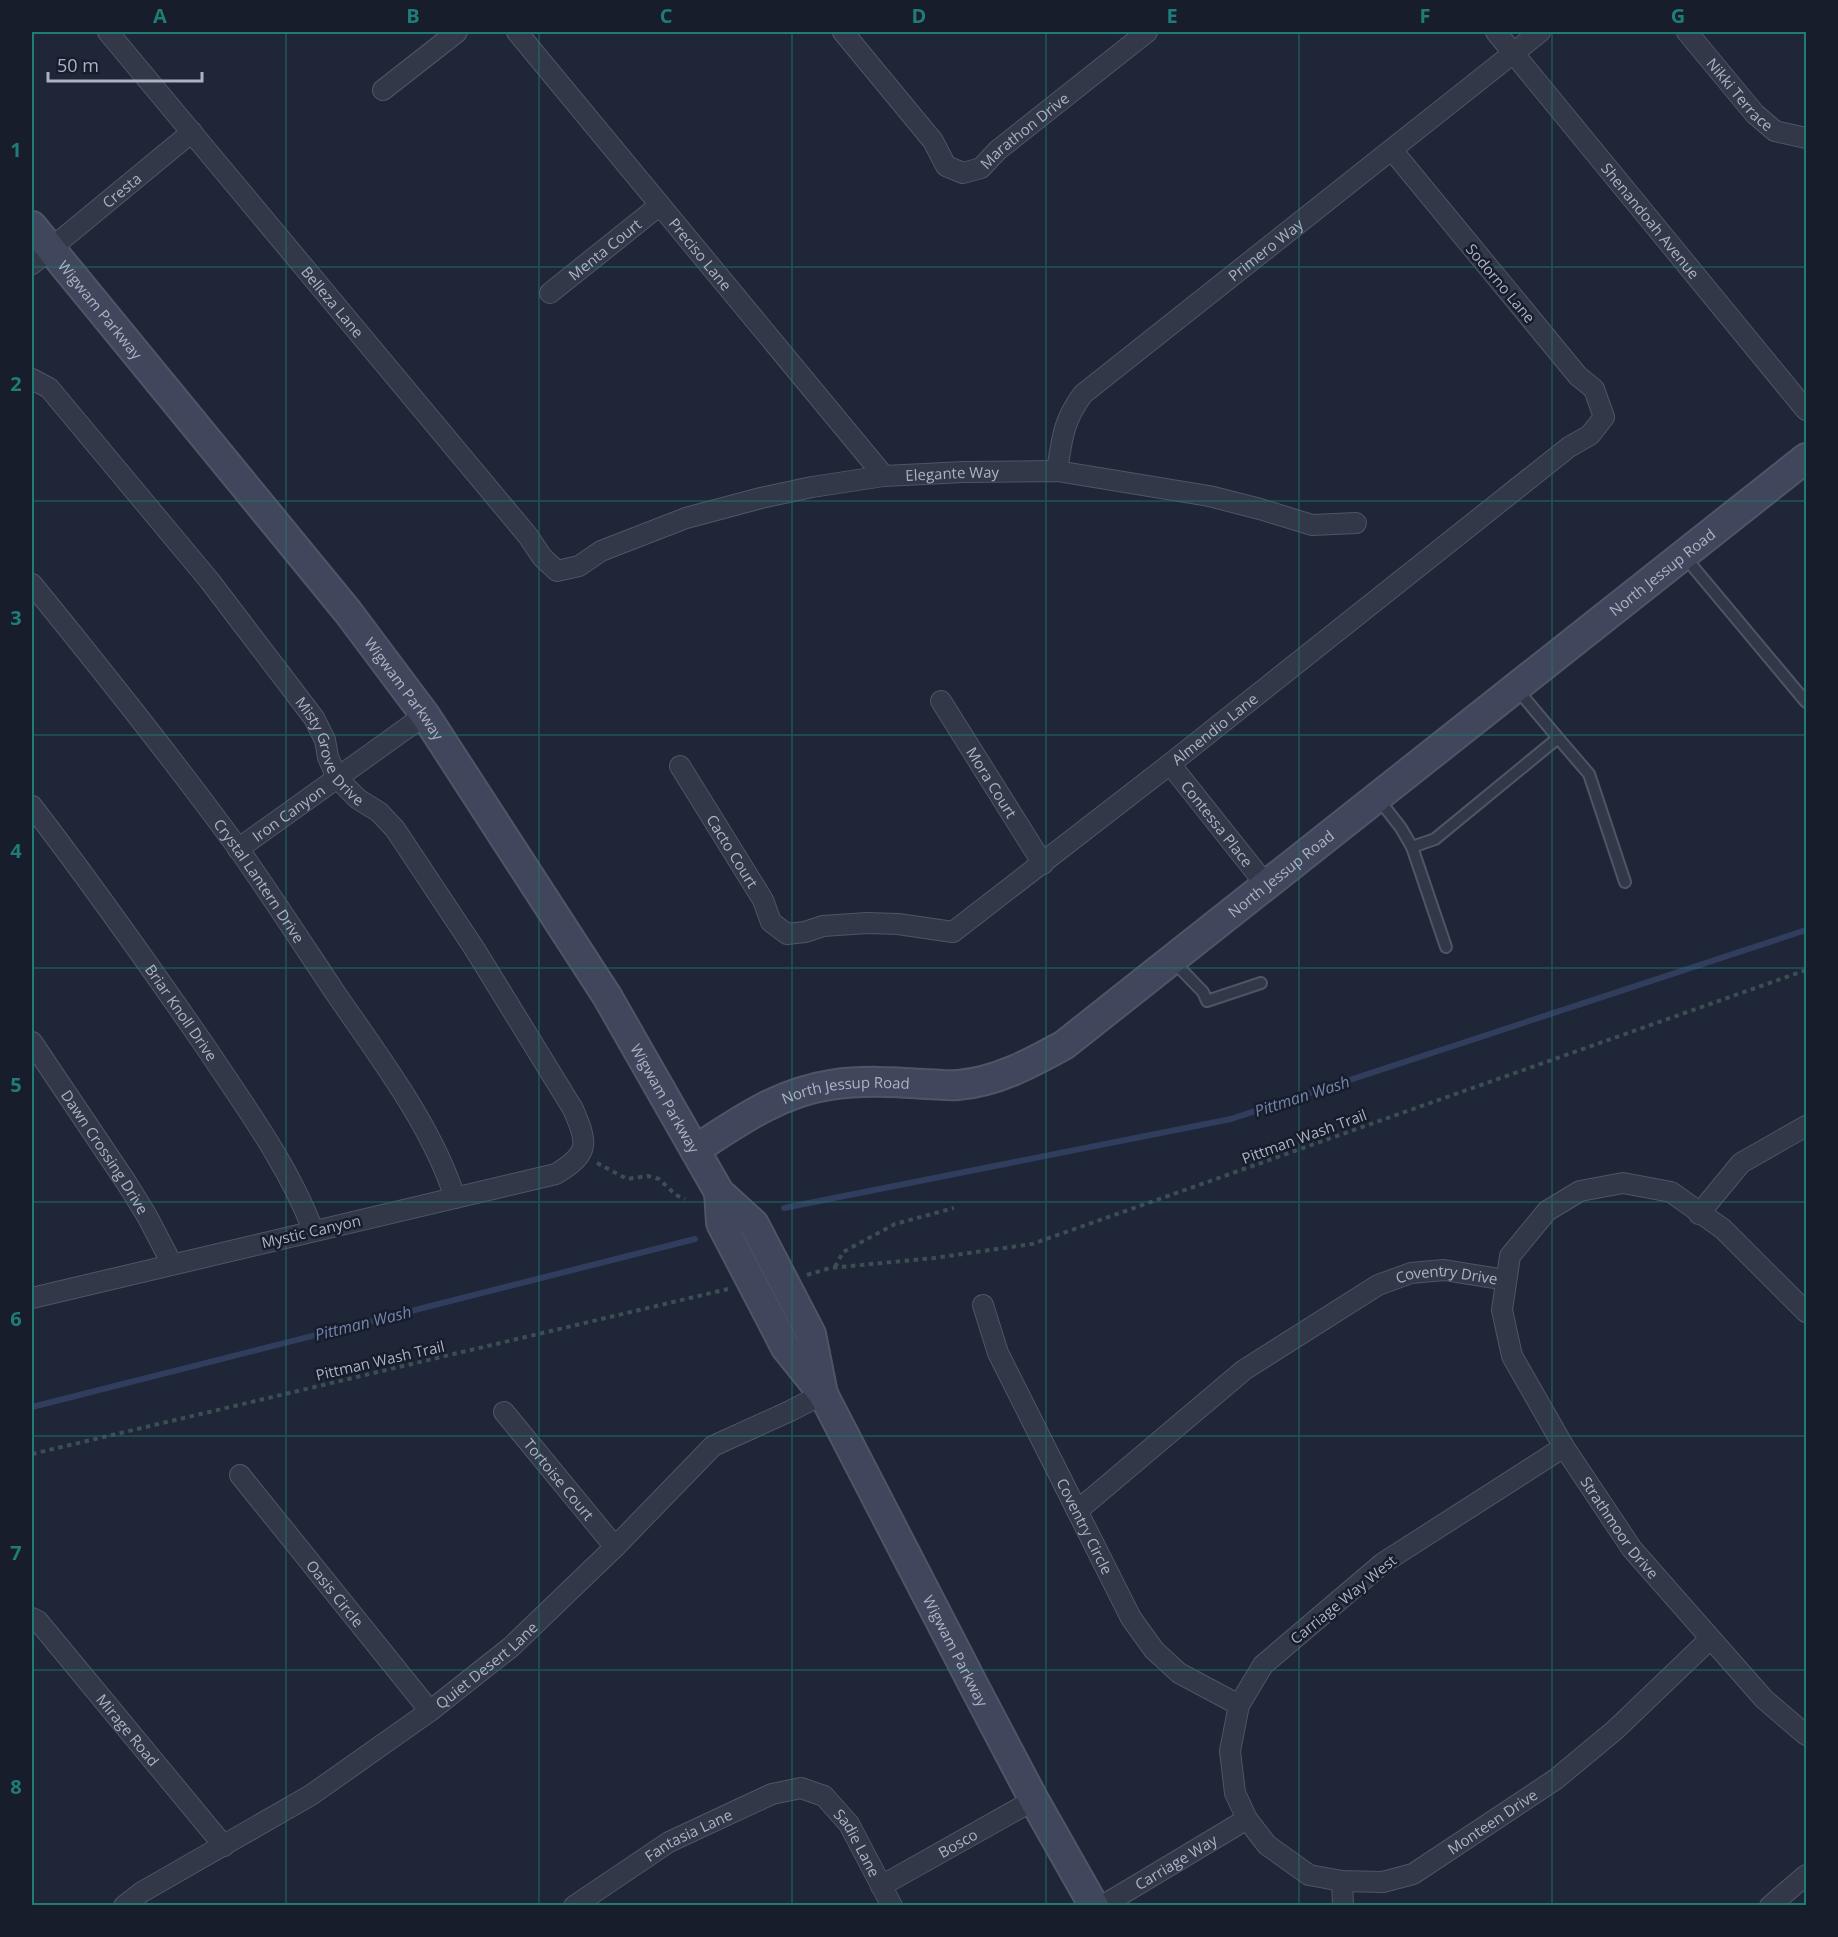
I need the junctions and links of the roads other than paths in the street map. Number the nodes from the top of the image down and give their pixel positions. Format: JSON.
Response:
{"nodes":[{"id":1,"x":108,"y":32,"type":"edge"},
{"id":2,"x":457,"y":32,"type":"edge"},
{"id":3,"x":517,"y":32,"type":"edge"},
{"id":4,"x":843,"y":32,"type":"edge"},
{"id":5,"x":1147,"y":32,"type":"edge"},
{"id":6,"x":1496,"y":32,"type":"edge"},
{"id":7,"x":1540,"y":32,"type":"edge"},
{"id":8,"x":1686,"y":32,"type":"edge"},
{"id":9,"x":1514,"y":53,"type":"junction"},
{"id":10,"x":383,"y":90,"type":"dead end"},
{"id":11,"x":192,"y":132,"type":"junction"},
{"id":12,"x":1806,"y":138,"type":"edge"},
{"id":13,"x":1392,"y":150,"type":"junction"},
{"id":14,"x":660,"y":205,"type":"junction"},
{"id":15,"x":32,"y":226,"type":"edge"},
{"id":16,"x":41,"y":257,"type":"edge"},
{"id":17,"x":550,"y":293,"type":"dead end"},
{"id":18,"x":32,"y":379,"type":"edge"},
{"id":19,"x":1806,"y":410,"type":"edge"},
{"id":20,"x":1604,"y":417,"type":"joint"},
{"id":21,"x":1806,"y":458,"type":"edge"},
{"id":22,"x":1058,"y":471,"type":"junction"},
{"id":23,"x":884,"y":476,"type":"junction"},
{"id":24,"x":1356,"y":523,"type":"dead end"},
{"id":25,"x":1684,"y":555,"type":"junction"},
{"id":26,"x":557,"y":571,"type":"joint"},
{"id":27,"x":32,"y":584,"type":"edge"},
{"id":28,"x":1516,"y":688,"type":"junction"},
{"id":29,"x":941,"y":701,"type":"dead end"},
{"id":30,"x":1806,"y":702,"type":"edge"},
{"id":31,"x":425,"y":715,"type":"junction"},
{"id":32,"x":1558,"y":738,"type":"junction"},
{"id":33,"x":1170,"y":764,"type":"junction"},
{"id":34,"x":680,"y":766,"type":"dead end"},
{"id":35,"x":337,"y":778,"type":"junction"},
{"id":36,"x":1377,"y":797,"type":"junction"},
{"id":37,"x":32,"y":806,"type":"edge"},
{"id":38,"x":1412,"y":847,"type":"junction"},
{"id":39,"x":238,"y":849,"type":"junction"},
{"id":40,"x":1043,"y":864,"type":"junction"},
{"id":41,"x":1625,"y":882,"type":"dead end"},
{"id":42,"x":1266,"y":885,"type":"junction"},
{"id":43,"x":787,"y":934,"type":"joint"},
{"id":44,"x":1446,"y":948,"type":"dead end"},
{"id":45,"x":1172,"y":959,"type":"junction"},
{"id":46,"x":1261,"y":983,"type":"dead end"},
{"id":47,"x":32,"y":1042,"type":"edge"},
{"id":48,"x":1806,"y":1126,"type":"edge"},
{"id":49,"x":695,"y":1150,"type":"junction"},
{"id":50,"x":581,"y":1153,"type":"joint"},
{"id":51,"x":455,"y":1198,"type":"junction"},
{"id":52,"x":1699,"y":1214,"type":"junction"},
{"id":53,"x":313,"y":1230,"type":"junction"},
{"id":54,"x":172,"y":1264,"type":"junction"},
{"id":55,"x":1506,"y":1280,"type":"junction"},
{"id":56,"x":32,"y":1298,"type":"edge"},
{"id":57,"x":983,"y":1305,"type":"dead end"},
{"id":58,"x":1806,"y":1312,"type":"edge"},
{"id":59,"x":823,"y":1394,"type":"junction"},
{"id":60,"x":504,"y":1412,"type":"dead end"},
{"id":61,"x":1564,"y":1447,"type":"junction"},
{"id":62,"x":240,"y":1475,"type":"dead end"},
{"id":63,"x":1077,"y":1511,"type":"junction"},
{"id":64,"x":615,"y":1547,"type":"junction"},
{"id":65,"x":32,"y":1618,"type":"edge"},
{"id":66,"x":1710,"y":1639,"type":"junction"},
{"id":67,"x":1239,"y":1706,"type":"junction"},
{"id":68,"x":430,"y":1711,"type":"junction"},
{"id":69,"x":1806,"y":1736,"type":"edge"},
{"id":70,"x":812,"y":1791,"type":"joint"},
{"id":71,"x":1034,"y":1800,"type":"junction"},
{"id":72,"x":1247,"y":1819,"type":"junction"},
{"id":73,"x":224,"y":1846,"type":"junction"},
{"id":74,"x":1806,"y":1875,"type":"edge"},
{"id":75,"x":1342,"y":1881,"type":"junction"},
{"id":76,"x":881,"y":1886,"type":"junction"},
{"id":77,"x":124,"y":1905,"type":"edge"},
{"id":78,"x":574,"y":1905,"type":"edge"},
{"id":79,"x":892,"y":1905,"type":"edge"},
{"id":80,"x":1094,"y":1905,"type":"edge"},
{"id":81,"x":1102,"y":1905,"type":"edge"},
{"id":82,"x":1343,"y":1905,"type":"edge"},
{"id":83,"x":1770,"y":1905,"type":"edge"}],
"edges":[{"from":1,"to":11,"type":"street","name":"Belleza Lane"},
{"from":2,"to":10,"type":"street"},
{"from":3,"to":14,"type":"street","name":"Preciso Lane"},
{"from":4,"to":5,"type":"street","name":"Marathon Drive"},
{"from":6,"to":9,"type":"street","name":"Shenandoah Avenue"},
{"from":7,"to":9,"type":"street","name":"Primero Way"},
{"from":8,"to":12,"type":"street","name":"Nikki Terrace"},
{"from":9,"to":13,"type":"street","name":"Primero Way"},
{"from":9,"to":19,"type":"street","name":"Shenandoah Avenue"},
{"from":11,"to":16,"type":"street","name":"Cresta"},
{"from":11,"to":26,"type":"street","name":"Belleza Lane"},
{"from":13,"to":20,"type":"street","name":"Sodorno Lane"},
{"from":13,"to":22,"type":"street","name":"Primero Way"},
{"from":14,"to":17,"type":"street","name":"Menta Court"},
{"from":14,"to":23,"type":"street","name":"Preciso Lane"},
{"from":15,"to":16,"type":"main road","name":"Wigwam Parkway"},
{"from":16,"to":31,"type":"main road","name":"Wigwam Parkway"},
{"from":18,"to":35,"type":"street","name":"Misty Grove Drive"},
{"from":20,"to":33,"type":"street","name":"Almendio Lane"},
{"from":21,"to":25,"type":"main road","name":"North Jessup Road"},
{"from":22,"to":23,"type":"street","name":"Elegante Way"},
{"from":22,"to":24,"type":"street","name":"Elegante Way"},
{"from":23,"to":26,"type":"street","name":"Elegante Way"},
{"from":25,"to":28,"type":"main road","name":"North Jessup Road"},
{"from":25,"to":30,"type":"lane"},
{"from":27,"to":39,"type":"street","name":"Crystal Lantern Drive"},
{"from":28,"to":32,"type":"lane"},
{"from":28,"to":36,"type":"main road","name":"North Jessup Road"},
{"from":29,"to":40,"type":"street","name":"Mora Court"},
{"from":31,"to":35,"type":"street","name":"Iron Canyon"},
{"from":31,"to":49,"type":"main road","name":"Wigwam Parkway"},
{"from":32,"to":38,"type":"lane"},
{"from":32,"to":41,"type":"lane"},
{"from":33,"to":40,"type":"street","name":"Almendio Lane"},
{"from":33,"to":42,"type":"street","name":"Contessa Place"},
{"from":34,"to":43,"type":"street","name":"Cacto Court"},
{"from":35,"to":39,"type":"street","name":"Iron Canyon"},
{"from":35,"to":50,"type":"street","name":"Misty Grove Drive"},
{"from":36,"to":38,"type":"lane"},
{"from":36,"to":42,"type":"main road","name":"North Jessup Road"},
{"from":37,"to":53,"type":"street","name":"Briar Knoll Drive"},
{"from":38,"to":44,"type":"lane"},
{"from":39,"to":51,"type":"street","name":"Crystal Lantern Drive"},
{"from":40,"to":43,"type":"street","name":"Almendio Lane"},
{"from":42,"to":45,"type":"main road","name":"North Jessup Road"},
{"from":45,"to":46,"type":"lane"},
{"from":45,"to":49,"type":"main road","name":"North Jessup Road"},
{"from":47,"to":54,"type":"street","name":"Dawn Crossing Drive"},
{"from":48,"to":52,"type":"street"},
{"from":49,"to":59,"type":"main road","name":"Wigwam Parkway"},
{"from":50,"to":51,"type":"street","name":"Mystic Canyon"},
{"from":51,"to":53,"type":"street","name":"Mystic Canyon"},
{"from":52,"to":55,"type":"street","name":"Coventry Drive"},
{"from":52,"to":58,"type":"street","name":"Coventry Drive"},
{"from":53,"to":54,"type":"street","name":"Mystic Canyon"},
{"from":54,"to":56,"type":"street","name":"Mystic Canyon"},
{"from":55,"to":61,"type":"street","name":"Strathmoor Drive"},
{"from":55,"to":63,"type":"street","name":"Coventry Drive"},
{"from":57,"to":63,"type":"street","name":"Coventry Circle"},
{"from":59,"to":64,"type":"street","name":"Quiet Desert Lane"},
{"from":59,"to":71,"type":"main road","name":"Wigwam Parkway"},
{"from":60,"to":64,"type":"street","name":"Tortoise Court"},
{"from":61,"to":66,"type":"street","name":"Strathmoor Drive"},
{"from":61,"to":67,"type":"street","name":"Carriage Way West"},
{"from":62,"to":68,"type":"street","name":"Oasis Circle"},
{"from":63,"to":67,"type":"street","name":"Coventry Circle"},
{"from":64,"to":68,"type":"street","name":"Quiet Desert Lane"},
{"from":65,"to":73,"type":"street","name":"Mirage Road"},
{"from":66,"to":69,"type":"street","name":"Strathmoor Drive"},
{"from":66,"to":75,"type":"street","name":"Monteen Drive"},
{"from":67,"to":72,"type":"street","name":"Carriage Way West"},
{"from":68,"to":73,"type":"street","name":"Quiet Desert Lane"},
{"from":70,"to":76,"type":"street","name":"Sadie Lane"},
{"from":70,"to":78,"type":"street","name":"Fantasia Lane"},
{"from":71,"to":76,"type":"street","name":"Bosco"},
{"from":71,"to":80,"type":"main road","name":"Wigwam Parkway"},
{"from":72,"to":75,"type":"street","name":"Monteen Drive"},
{"from":72,"to":81,"type":"street","name":"Carriage Way"},
{"from":73,"to":77,"type":"street","name":"Quiet Desert Lane"},
{"from":74,"to":83,"type":"street"},
{"from":75,"to":82,"type":"street"},
{"from":76,"to":79,"type":"street","name":"Sadie Lane"}]}
